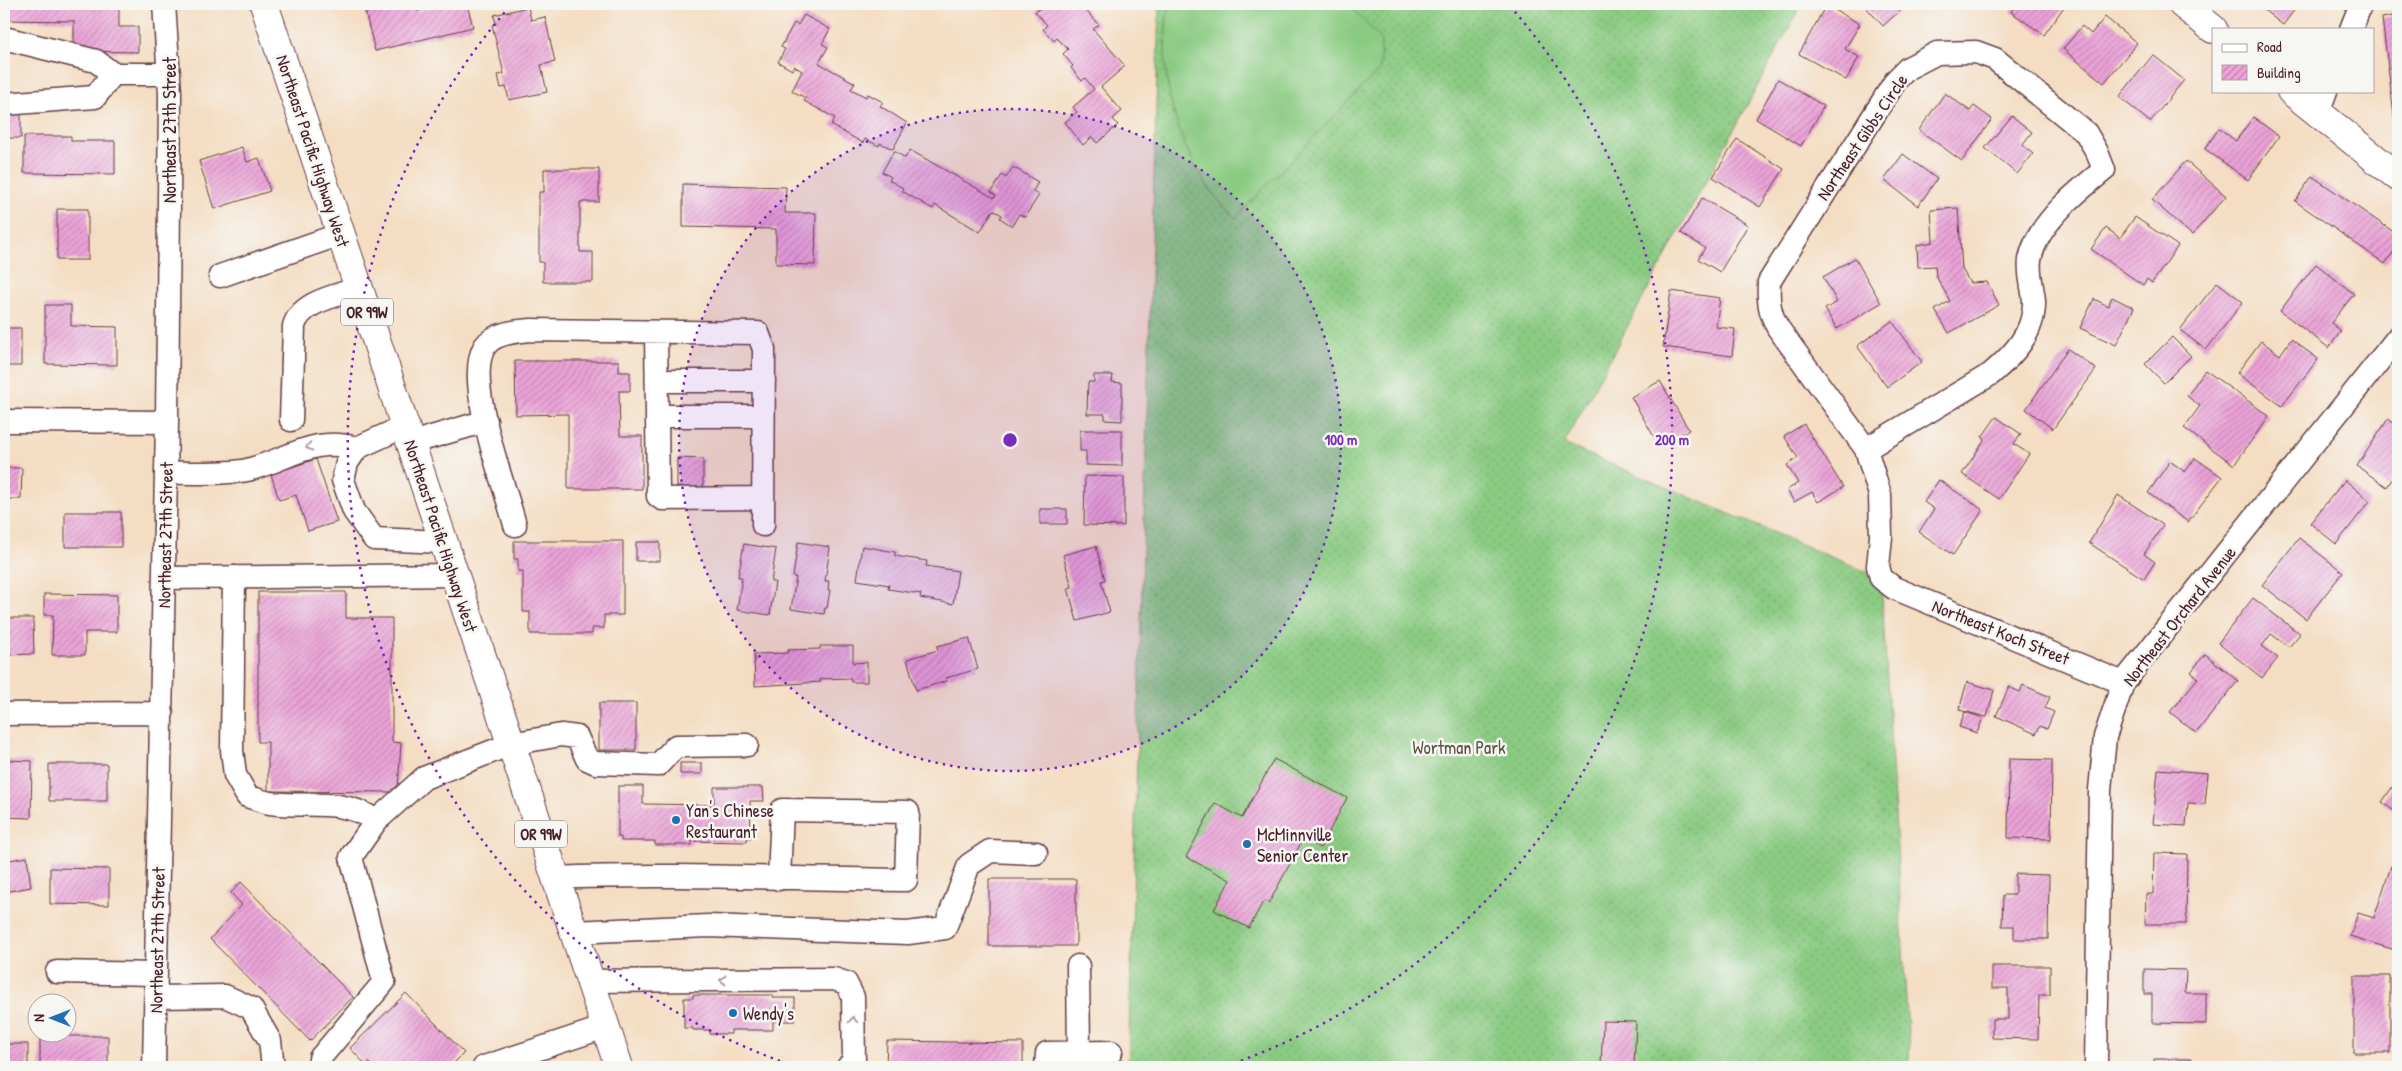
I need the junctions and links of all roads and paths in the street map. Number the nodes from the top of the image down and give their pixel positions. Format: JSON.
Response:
{"nodes":[{"id":1,"x":164,"y":4,"type":"edge"},
{"id":2,"x":264,"y":4,"type":"edge"},
{"id":3,"x":2183,"y":4,"type":"edge"},
{"id":4,"x":2361,"y":4,"type":"edge"},
{"id":5,"x":2212,"y":28,"type":"edge"},
{"id":6,"x":2351,"y":28,"type":"edge"},
{"id":7,"x":4,"y":38,"type":"edge"},
{"id":8,"x":113,"y":74,"type":"junction"},
{"id":9,"x":169,"y":74,"type":"junction"},
{"id":10,"x":2294,"y":92,"type":"edge"},
{"id":11,"x":2322,"y":102,"type":"edge"},
{"id":12,"x":4,"y":104,"type":"edge"},
{"id":13,"x":2398,"y":176,"type":"edge"},
{"id":14,"x":341,"y":234,"type":"junction"},
{"id":15,"x":220,"y":276,"type":"dead end"},
{"id":16,"x":359,"y":288,"type":"junction"},
{"id":17,"x":656,"y":332,"type":"junction"},
{"id":18,"x":2398,"y":337,"type":"edge"},
{"id":19,"x":657,"y":381,"type":"junction"},
{"id":20,"x":764,"y":381,"type":"junction"},
{"id":21,"x":657,"y":416,"type":"junction"},
{"id":22,"x":764,"y":416,"type":"junction"},
{"id":23,"x":291,"y":420,"type":"dead end"},
{"id":24,"x":4,"y":421,"type":"edge"},
{"id":25,"x":486,"y":421,"type":"junction"},
{"id":26,"x":167,"y":422,"type":"junction"},
{"id":27,"x":408,"y":435,"type":"junction"},
{"id":28,"x":357,"y":448,"type":"junction"},
{"id":29,"x":1866,"y":449,"type":"junction"},
{"id":30,"x":166,"y":473,"type":"junction"},
{"id":31,"x":763,"y":498,"type":"junction"},
{"id":32,"x":515,"y":524,"type":"dead end"},
{"id":33,"x":763,"y":525,"type":"dead end"},
{"id":34,"x":443,"y":542,"type":"junction"},
{"id":35,"x":455,"y":575,"type":"junction"},
{"id":36,"x":234,"y":577,"type":"junction"},
{"id":37,"x":164,"y":578,"type":"junction"},
{"id":38,"x":1881,"y":578,"type":"joint"},
{"id":39,"x":2123,"y":682,"type":"junction"},
{"id":40,"x":162,"y":713,"type":"junction"},
{"id":41,"x":4,"y":714,"type":"edge"},
{"id":42,"x":511,"y":744,"type":"junction"},
{"id":43,"x":747,"y":745,"type":"dead end"},
{"id":44,"x":376,"y":821,"type":"junction"},
{"id":45,"x":1036,"y":853,"type":"dead end"},
{"id":46,"x":555,"y":878,"type":"junction"},
{"id":47,"x":779,"y":879,"type":"junction"},
{"id":48,"x":573,"y":932,"type":"junction"},
{"id":49,"x":1078,"y":966,"type":"dead end"},
{"id":50,"x":57,"y":972,"type":"dead end"},
{"id":51,"x":156,"y":974,"type":"junction"},
{"id":52,"x":589,"y":981,"type":"junction"},
{"id":53,"x":156,"y":997,"type":"junction"},
{"id":54,"x":605,"y":1027,"type":"junction"},
{"id":55,"x":1079,"y":1052,"type":"junction"},
{"id":56,"x":1111,"y":1052,"type":"dead end"},
{"id":57,"x":154,"y":1067,"type":"edge"},
{"id":58,"x":272,"y":1067,"type":"edge"},
{"id":59,"x":320,"y":1067,"type":"edge"},
{"id":60,"x":484,"y":1067,"type":"edge"},
{"id":61,"x":619,"y":1067,"type":"edge"},
{"id":62,"x":848,"y":1067,"type":"edge"},
{"id":63,"x":1046,"y":1067,"type":"edge"},
{"id":64,"x":2096,"y":1067,"type":"edge"}],
"edges":[{"from":1,"to":9,"type":"street","name":"Northeast 27th Street"},
{"from":2,"to":14,"type":"main road","name":"Northeast Pacific Highway West","number":"OR 99W"},
{"from":3,"to":5,"type":"main road"},
{"from":4,"to":6,"type":"street"},
{"from":7,"to":8,"type":"street"},
{"from":8,"to":9,"type":"street"},
{"from":8,"to":12,"type":"street"},
{"from":9,"to":26,"type":"street","name":"Northeast 27th Street"},
{"from":10,"to":11,"type":"main road"},
{"from":11,"to":13,"type":"main road"},
{"from":14,"to":15,"type":"street"},
{"from":14,"to":16,"type":"main road","name":"Northeast Pacific Highway West","number":"OR 99W"},
{"from":16,"to":23,"type":"street"},
{"from":16,"to":27,"type":"main road","name":"Northeast Pacific Highway West","number":"OR 99W"},
{"from":17,"to":19,"type":"street"},
{"from":17,"to":20,"type":"street"},
{"from":17,"to":25,"type":"street"},
{"from":18,"to":39,"type":"street","name":"Northeast Orchard Avenue"},
{"from":19,"to":20,"type":"street"},
{"from":19,"to":21,"type":"street"},
{"from":20,"to":22,"type":"street"},
{"from":21,"to":22,"type":"street"},
{"from":21,"to":31,"type":"street"},
{"from":22,"to":31,"type":"street"},
{"from":24,"to":26,"type":"street"},
{"from":25,"to":27,"type":"street"},
{"from":25,"to":32,"type":"street"},
{"from":26,"to":30,"type":"street","name":"Northeast 27th Street"},
{"from":27,"to":28,"type":"street"},
{"from":27,"to":34,"type":"main road","name":"Northeast Pacific Highway West","number":"OR 99W"},
{"from":28,"to":30,"type":"street","one_way":true},
{"from":28,"to":34,"type":"street"},
{"from":29,"to":29,"type":"street","name":"Northeast Gibbs Circle"},
{"from":29,"to":38,"type":"street","name":"Northeast Gibbs Circle"},
{"from":30,"to":37,"type":"street","name":"Northeast 27th Street"},
{"from":31,"to":33,"type":"street"},
{"from":34,"to":35,"type":"main road","name":"Northeast Pacific Highway West","number":"OR 99W"},
{"from":35,"to":36,"type":"street"},
{"from":35,"to":42,"type":"main road","name":"Northeast Pacific Highway West","number":"OR 99W"},
{"from":36,"to":37,"type":"street"},
{"from":36,"to":44,"type":"street"},
{"from":37,"to":40,"type":"street","name":"Northeast 27th Street"},
{"from":38,"to":39,"type":"street","name":"Northeast Koch Street"},
{"from":39,"to":64,"type":"street","name":"Northeast Orchard Avenue"},
{"from":40,"to":41,"type":"street"},
{"from":40,"to":51,"type":"street","name":"Northeast 27th Street"},
{"from":42,"to":43,"type":"street"},
{"from":42,"to":44,"type":"street"},
{"from":42,"to":46,"type":"main road","name":"Northeast Pacific Highway West","number":"OR 99W"},
{"from":44,"to":59,"type":"street"},
{"from":45,"to":48,"type":"street"},
{"from":46,"to":47,"type":"street"},
{"from":46,"to":48,"type":"main road","name":"Northeast Pacific Highway West","number":"OR 99W"},
{"from":47,"to":47,"type":"street"},
{"from":48,"to":52,"type":"main road","name":"Northeast Pacific Highway West","number":"OR 99W"},
{"from":49,"to":55,"type":"street"},
{"from":50,"to":51,"type":"street"},
{"from":51,"to":53,"type":"street","name":"Northeast 27th Street"},
{"from":52,"to":54,"type":"main road","name":"Northeast Pacific Highway West","number":"OR 99W"},
{"from":62,"to":52,"type":"street","one_way":true},
{"from":53,"to":57,"type":"street","name":"Northeast 27th Street"},
{"from":53,"to":58,"type":"street"},
{"from":54,"to":60,"type":"street"},
{"from":54,"to":61,"type":"main road","name":"Northeast Pacific Highway West","number":"OR 99W"},
{"from":55,"to":56,"type":"street"},
{"from":55,"to":63,"type":"street"}]}
